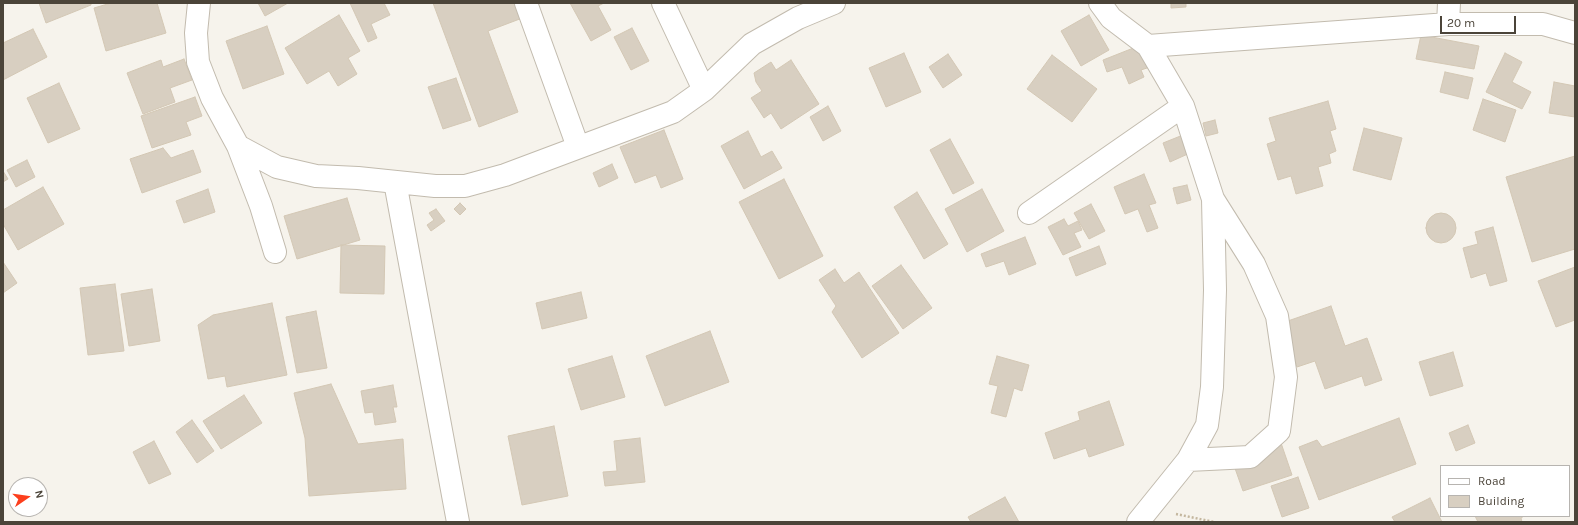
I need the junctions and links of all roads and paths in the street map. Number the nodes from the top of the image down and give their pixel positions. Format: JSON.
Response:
{"nodes":[{"id":1,"x":199,"y":3,"type":"edge"},
{"id":2,"x":526,"y":3,"type":"edge"},
{"id":3,"x":663,"y":3,"type":"edge"},
{"id":4,"x":834,"y":3,"type":"edge"},
{"id":5,"x":1100,"y":3,"type":"edge"},
{"id":6,"x":1449,"y":14,"type":"edge"},
{"id":7,"x":1575,"y":33,"type":"edge"},
{"id":8,"x":1148,"y":46,"type":"junction"},
{"id":9,"x":704,"y":90,"type":"junction"},
{"id":10,"x":1183,"y":106,"type":"junction"},
{"id":11,"x":238,"y":146,"type":"junction"},
{"id":12,"x":578,"y":147,"type":"junction"},
{"id":13,"x":395,"y":182,"type":"junction"},
{"id":14,"x":1213,"y":199,"type":"junction"},
{"id":15,"x":1029,"y":213,"type":"dead end"},
{"id":16,"x":275,"y":252,"type":"dead end"},
{"id":17,"x":1188,"y":460,"type":"junction"},
{"id":18,"x":1143,"y":515,"type":"edge"},
{"id":19,"x":458,"y":522,"type":"edge"},
{"id":20,"x":1214,"y":522,"type":"edge"}],
"edges":[{"from":1,"to":11,"type":"street"},
{"from":2,"to":12,"type":"street"},
{"from":3,"to":9,"type":"street"},
{"from":4,"to":9,"type":"street"},
{"from":5,"to":8,"type":"street"},
{"from":6,"to":7,"type":"street"},
{"from":6,"to":8,"type":"street"},
{"from":8,"to":10,"type":"street"},
{"from":9,"to":12,"type":"street"},
{"from":10,"to":14,"type":"street"},
{"from":10,"to":15,"type":"street"},
{"from":11,"to":13,"type":"street"},
{"from":11,"to":16,"type":"street"},
{"from":12,"to":13,"type":"street"},
{"from":13,"to":19,"type":"street"},
{"from":14,"to":17,"type":"street"},
{"from":14,"to":17,"type":"street"},
{"from":17,"to":18,"type":"street"},
{"from":18,"to":20,"type":"path"}]}
